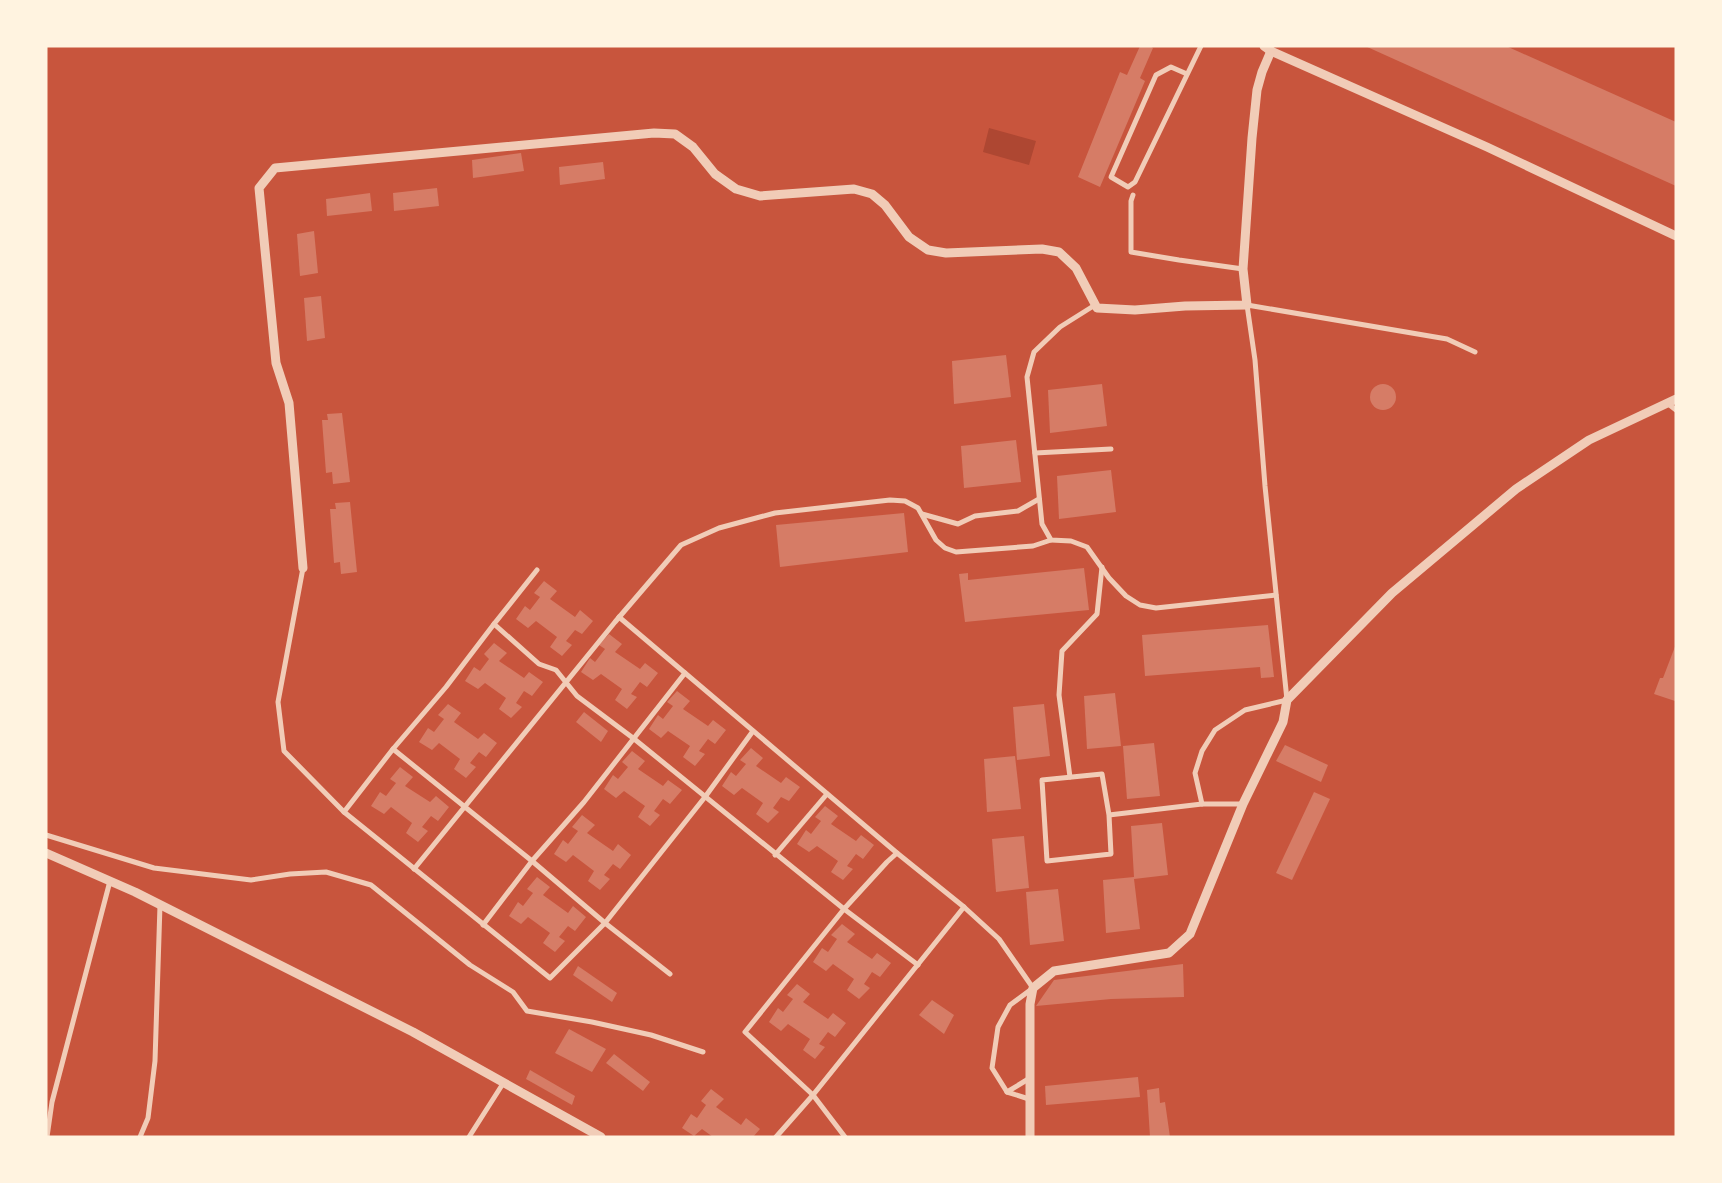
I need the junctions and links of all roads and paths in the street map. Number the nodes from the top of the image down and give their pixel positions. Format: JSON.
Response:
{"nodes":[{"id":1,"x":1201,"y":46,"type":"edge"},
{"id":2,"x":1267,"y":49,"type":"edge"},
{"id":3,"x":1187,"y":74,"type":"junction"},
{"id":4,"x":1133,"y":195,"type":"dead end"},
{"id":5,"x":1676,"y":236,"type":"edge"},
{"id":6,"x":1243,"y":269,"type":"junction"},
{"id":7,"x":1095,"y":305,"type":"junction"},
{"id":8,"x":1247,"y":305,"type":"junction"},
{"id":9,"x":1475,"y":352,"type":"dead end"},
{"id":10,"x":1676,"y":399,"type":"edge"},
{"id":11,"x":1667,"y":403,"type":"junction"},
{"id":12,"x":1676,"y":410,"type":"edge"},
{"id":13,"x":1111,"y":449,"type":"dead end"},
{"id":14,"x":1034,"y":453,"type":"junction"},
{"id":15,"x":1039,"y":499,"type":"junction"},
{"id":16,"x":922,"y":514,"type":"junction"},
{"id":17,"x":1051,"y":540,"type":"junction"},
{"id":18,"x":1102,"y":566,"type":"junction"},
{"id":19,"x":303,"y":568,"type":"joint"},
{"id":20,"x":537,"y":570,"type":"dead end"},
{"id":21,"x":1276,"y":595,"type":"junction"},
{"id":22,"x":619,"y":617,"type":"junction"},
{"id":23,"x":494,"y":624,"type":"junction"},
{"id":24,"x":685,"y":673,"type":"junction"},
{"id":25,"x":567,"y":683,"type":"junction"},
{"id":26,"x":1287,"y":700,"type":"junction"},
{"id":27,"x":753,"y":731,"type":"junction"},
{"id":28,"x":633,"y":738,"type":"junction"},
{"id":29,"x":393,"y":749,"type":"junction"},
{"id":30,"x":1070,"y":777,"type":"junction"},
{"id":31,"x":827,"y":794,"type":"junction"},
{"id":32,"x":705,"y":797,"type":"junction"},
{"id":33,"x":1202,"y":804,"type":"junction"},
{"id":34,"x":1243,"y":804,"type":"junction"},
{"id":35,"x":466,"y":806,"type":"junction"},
{"id":36,"x":344,"y":812,"type":"junction"},
{"id":37,"x":1109,"y":815,"type":"junction"},
{"id":38,"x":46,"y":834,"type":"edge"},
{"id":39,"x":46,"y":852,"type":"edge"},
{"id":40,"x":897,"y":853,"type":"junction"},
{"id":41,"x":775,"y":855,"type":"junction"},
{"id":42,"x":532,"y":861,"type":"junction"},
{"id":43,"x":414,"y":869,"type":"junction"},
{"id":44,"x":110,"y":881,"type":"junction"},
{"id":45,"x":160,"y":904,"type":"junction"},
{"id":46,"x":964,"y":907,"type":"junction"},
{"id":47,"x":844,"y":909,"type":"junction"},
{"id":48,"x":605,"y":923,"type":"junction"},
{"id":49,"x":483,"y":925,"type":"junction"},
{"id":50,"x":918,"y":965,"type":"junction"},
{"id":51,"x":670,"y":974,"type":"dead end"},
{"id":52,"x":1033,"y":988,"type":"junction"},
{"id":53,"x":703,"y":1052,"type":"dead end"},
{"id":54,"x":1030,"y":1078,"type":"junction"},
{"id":55,"x":504,"y":1082,"type":"junction"},
{"id":56,"x":1007,"y":1092,"type":"junction"},
{"id":57,"x":813,"y":1095,"type":"junction"},
{"id":58,"x":1029,"y":1100,"type":"junction"},
{"id":59,"x":47,"y":1137,"type":"edge"},
{"id":60,"x":140,"y":1137,"type":"edge"},
{"id":61,"x":469,"y":1137,"type":"edge"},
{"id":62,"x":600,"y":1137,"type":"edge"},
{"id":63,"x":776,"y":1137,"type":"edge"},
{"id":64,"x":845,"y":1137,"type":"edge"},
{"id":65,"x":1030,"y":1137,"type":"edge"}],
"edges":[{"from":1,"to":3,"type":"street"},
{"from":2,"to":5,"type":"street"},
{"from":2,"to":6,"type":"street"},
{"from":3,"to":3,"type":"street"},
{"from":4,"to":6,"type":"street"},
{"from":6,"to":8,"type":"street"},
{"from":7,"to":8,"type":"street"},
{"from":7,"to":14,"type":"street"},
{"from":7,"to":19,"type":"street"},
{"from":8,"to":9,"type":"street"},
{"from":8,"to":21,"type":"street"},
{"from":10,"to":11,"type":"street"},
{"from":11,"to":12,"type":"street"},
{"from":11,"to":26,"type":"street"},
{"from":13,"to":14,"type":"street"},
{"from":14,"to":15,"type":"street"},
{"from":15,"to":16,"type":"street"},
{"from":15,"to":17,"type":"street"},
{"from":16,"to":17,"type":"street"},
{"from":16,"to":22,"type":"street"},
{"from":17,"to":18,"type":"street"},
{"from":18,"to":21,"type":"street"},
{"from":18,"to":30,"type":"street"},
{"from":19,"to":36,"type":"street"},
{"from":20,"to":23,"type":"street"},
{"from":21,"to":26,"type":"street"},
{"from":22,"to":24,"type":"street"},
{"from":22,"to":25,"type":"street"},
{"from":23,"to":25,"type":"street"},
{"from":23,"to":29,"type":"street"},
{"from":24,"to":27,"type":"street"},
{"from":24,"to":28,"type":"street"},
{"from":25,"to":28,"type":"street"},
{"from":25,"to":35,"type":"street"},
{"from":26,"to":33,"type":"street"},
{"from":26,"to":34,"type":"street"},
{"from":27,"to":31,"type":"street"},
{"from":27,"to":32,"type":"street"},
{"from":28,"to":32,"type":"street"},
{"from":28,"to":42,"type":"street"},
{"from":29,"to":35,"type":"street"},
{"from":29,"to":36,"type":"street"},
{"from":30,"to":37,"type":"street"},
{"from":30,"to":37,"type":"street"},
{"from":31,"to":40,"type":"street"},
{"from":31,"to":41,"type":"street"},
{"from":32,"to":41,"type":"street"},
{"from":32,"to":48,"type":"street"},
{"from":33,"to":34,"type":"street"},
{"from":33,"to":37,"type":"street"},
{"from":34,"to":52,"type":"street"},
{"from":35,"to":42,"type":"street"},
{"from":35,"to":43,"type":"street"},
{"from":36,"to":43,"type":"street"},
{"from":38,"to":53,"type":"street"},
{"from":39,"to":44,"type":"street"},
{"from":40,"to":46,"type":"street"},
{"from":40,"to":47,"type":"street"},
{"from":41,"to":47,"type":"street"},
{"from":42,"to":48,"type":"street"},
{"from":42,"to":49,"type":"street"},
{"from":43,"to":49,"type":"street"},
{"from":44,"to":45,"type":"street"},
{"from":44,"to":59,"type":"street"},
{"from":45,"to":55,"type":"street"},
{"from":45,"to":60,"type":"street"},
{"from":46,"to":50,"type":"street"},
{"from":46,"to":52,"type":"street"},
{"from":47,"to":50,"type":"street"},
{"from":47,"to":57,"type":"street"},
{"from":48,"to":49,"type":"street"},
{"from":48,"to":51,"type":"street"},
{"from":50,"to":57,"type":"street"},
{"from":52,"to":54,"type":"street"},
{"from":52,"to":56,"type":"street"},
{"from":54,"to":56,"type":"street"},
{"from":54,"to":58,"type":"street"},
{"from":55,"to":61,"type":"street"},
{"from":55,"to":62,"type":"street"},
{"from":56,"to":58,"type":"street"},
{"from":57,"to":63,"type":"street"},
{"from":57,"to":64,"type":"street"},
{"from":58,"to":65,"type":"street"}]}
